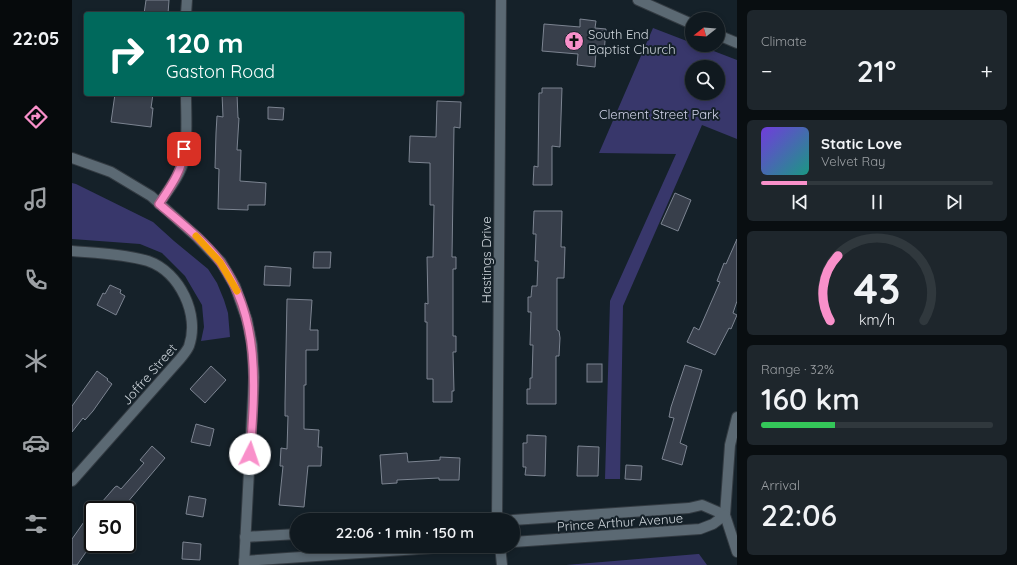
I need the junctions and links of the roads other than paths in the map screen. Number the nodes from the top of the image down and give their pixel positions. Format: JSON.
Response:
{"nodes":[{"id":1,"x":187,"y":0,"type":"edge"},
{"id":2,"x":501,"y":0,"type":"edge"},
{"id":3,"x":638,"y":0,"type":"edge"},
{"id":4,"x":186,"y":12,"type":"edge"},
{"id":5,"x":685,"y":21,"type":"edge"},
{"id":6,"x":725,"y":38,"type":"edge"},
{"id":7,"x":737,"y":43,"type":"edge"},
{"id":8,"x":186,"y":96,"type":"edge"},
{"id":9,"x":72,"y":158,"type":"edge"},
{"id":10,"x":159,"y":204,"type":"junction"},
{"id":11,"x":72,"y":251,"type":"edge"},
{"id":12,"x":737,"y":417,"type":"edge"},
{"id":13,"x":72,"y":481,"type":"edge"},
{"id":14,"x":497,"y":513,"type":"edge"},
{"id":15,"x":725,"y":515,"type":"junction"},
{"id":16,"x":520,"y":520,"type":"edge"},
{"id":17,"x":290,"y":534,"type":"edge"},
{"id":18,"x":245,"y":537,"type":"junction"},
{"id":19,"x":520,"y":542,"type":"edge"},
{"id":20,"x":737,"y":552,"type":"edge"},
{"id":21,"x":372,"y":553,"type":"edge"},
{"id":22,"x":501,"y":553,"type":"edge"},
{"id":23,"x":244,"y":563,"type":"edge"},
{"id":24,"x":502,"y":565,"type":"edge"}],
"edges":[{"from":1,"to":4,"type":"street"},
{"from":2,"to":14,"type":"street","name":"Hastings Drive"},
{"from":3,"to":5,"type":"street"},
{"from":6,"to":7,"type":"street"},
{"from":8,"to":10,"type":"street"},
{"from":9,"to":10,"type":"street"},
{"from":10,"to":18,"type":"street"},
{"from":11,"to":13,"type":"street","name":"Joffre Street"},
{"from":12,"to":15,"type":"street"},
{"from":15,"to":16,"type":"street","name":"Prince Arthur Avenue"},
{"from":15,"to":19,"type":"street","name":"Prince Arthur Avenue"},
{"from":15,"to":20,"type":"street"},
{"from":17,"to":18,"type":"street"},
{"from":18,"to":23,"type":"street"},
{"from":21,"to":23,"type":"street"},
{"from":22,"to":24,"type":"street"}]}
